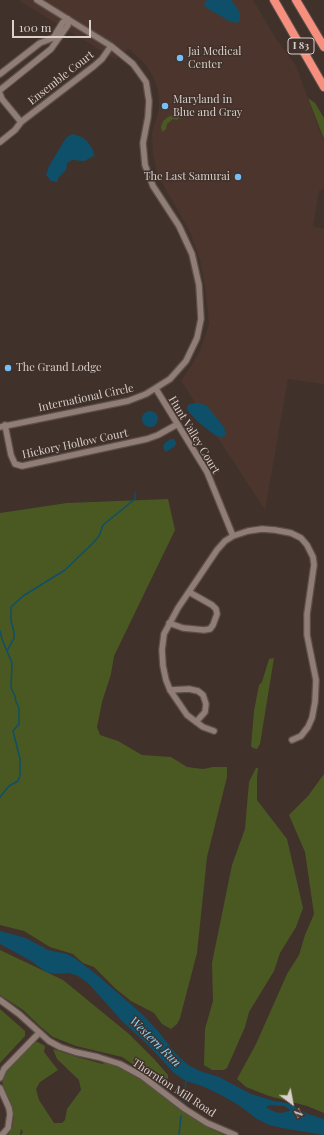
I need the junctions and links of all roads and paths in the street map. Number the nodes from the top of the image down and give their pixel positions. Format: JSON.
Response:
{"nodes":[{"id":1,"x":37,"y":0,"type":"edge"},
{"id":2,"x":269,"y":0,"type":"edge"},
{"id":3,"x":296,"y":0,"type":"edge"},
{"id":4,"x":276,"y":3,"type":"edge"},
{"id":5,"x":68,"y":19,"type":"junction"},
{"id":6,"x":55,"y":40,"type":"junction"},
{"id":7,"x":111,"y":46,"type":"junction"},
{"id":8,"x":324,"y":47,"type":"edge"},
{"id":9,"x":0,"y":74,"type":"edge"},
{"id":10,"x":324,"y":87,"type":"edge"},
{"id":11,"x":0,"y":90,"type":"edge"},
{"id":12,"x":0,"y":94,"type":"edge"},
{"id":13,"x":21,"y":122,"type":"junction"},
{"id":14,"x":0,"y":142,"type":"edge"},
{"id":15,"x":156,"y":389,"type":"junction"},
{"id":16,"x":176,"y":425,"type":"junction"},
{"id":17,"x":3,"y":426,"type":"edge"},
{"id":18,"x":233,"y":536,"type":"junction"},
{"id":19,"x":189,"y":592,"type":"junction"},
{"id":20,"x":169,"y":624,"type":"junction"},
{"id":21,"x":170,"y":690,"type":"junction"},
{"id":22,"x":196,"y":722,"type":"junction"},
{"id":23,"x":214,"y":731,"type":"dead end"},
{"id":24,"x":292,"y":740,"type":"dead end"},
{"id":25,"x":0,"y":1000,"type":"edge"},
{"id":26,"x":39,"y":1032,"type":"junction"},
{"id":27,"x":0,"y":1078,"type":"edge"},
{"id":28,"x":0,"y":1088,"type":"edge"},
{"id":29,"x":2,"y":1135,"type":"edge"},
{"id":30,"x":236,"y":1135,"type":"edge"}],
"edges":[{"from":1,"to":5,"type":"street","name":"International Circle"},
{"from":2,"to":4,"type":"highway"},
{"from":3,"to":8,"type":"highway","number":"I 83"},
{"from":4,"to":10,"type":"highway","number":"I 83"},
{"from":5,"to":6,"type":"street"},
{"from":5,"to":7,"type":"street","name":"International Circle"},
{"from":6,"to":9,"type":"street"},
{"from":6,"to":11,"type":"street"},
{"from":7,"to":13,"type":"street","name":"Ensemble Court"},
{"from":7,"to":15,"type":"street","name":"International Circle"},
{"from":12,"to":13,"type":"street"},
{"from":13,"to":14,"type":"street","name":"Ensemble Court"},
{"from":15,"to":16,"type":"street","name":"Hunt Valley Court"},
{"from":15,"to":17,"type":"street","name":"International Circle"},
{"from":16,"to":17,"type":"street","name":"Hickory Hollow Court"},
{"from":16,"to":18,"type":"street","name":"Hunt Valley Court"},
{"from":18,"to":19,"type":"street"},
{"from":18,"to":24,"type":"street"},
{"from":19,"to":20,"type":"street"},
{"from":19,"to":20,"type":"street"},
{"from":20,"to":21,"type":"street"},
{"from":21,"to":22,"type":"street"},
{"from":21,"to":22,"type":"street"},
{"from":22,"to":23,"type":"street"},
{"from":25,"to":26,"type":"street","name":"Thornton Mill Road"},
{"from":26,"to":27,"type":"street"},
{"from":26,"to":30,"type":"street","name":"Thornton Mill Road"},
{"from":28,"to":29,"type":"street"}]}
